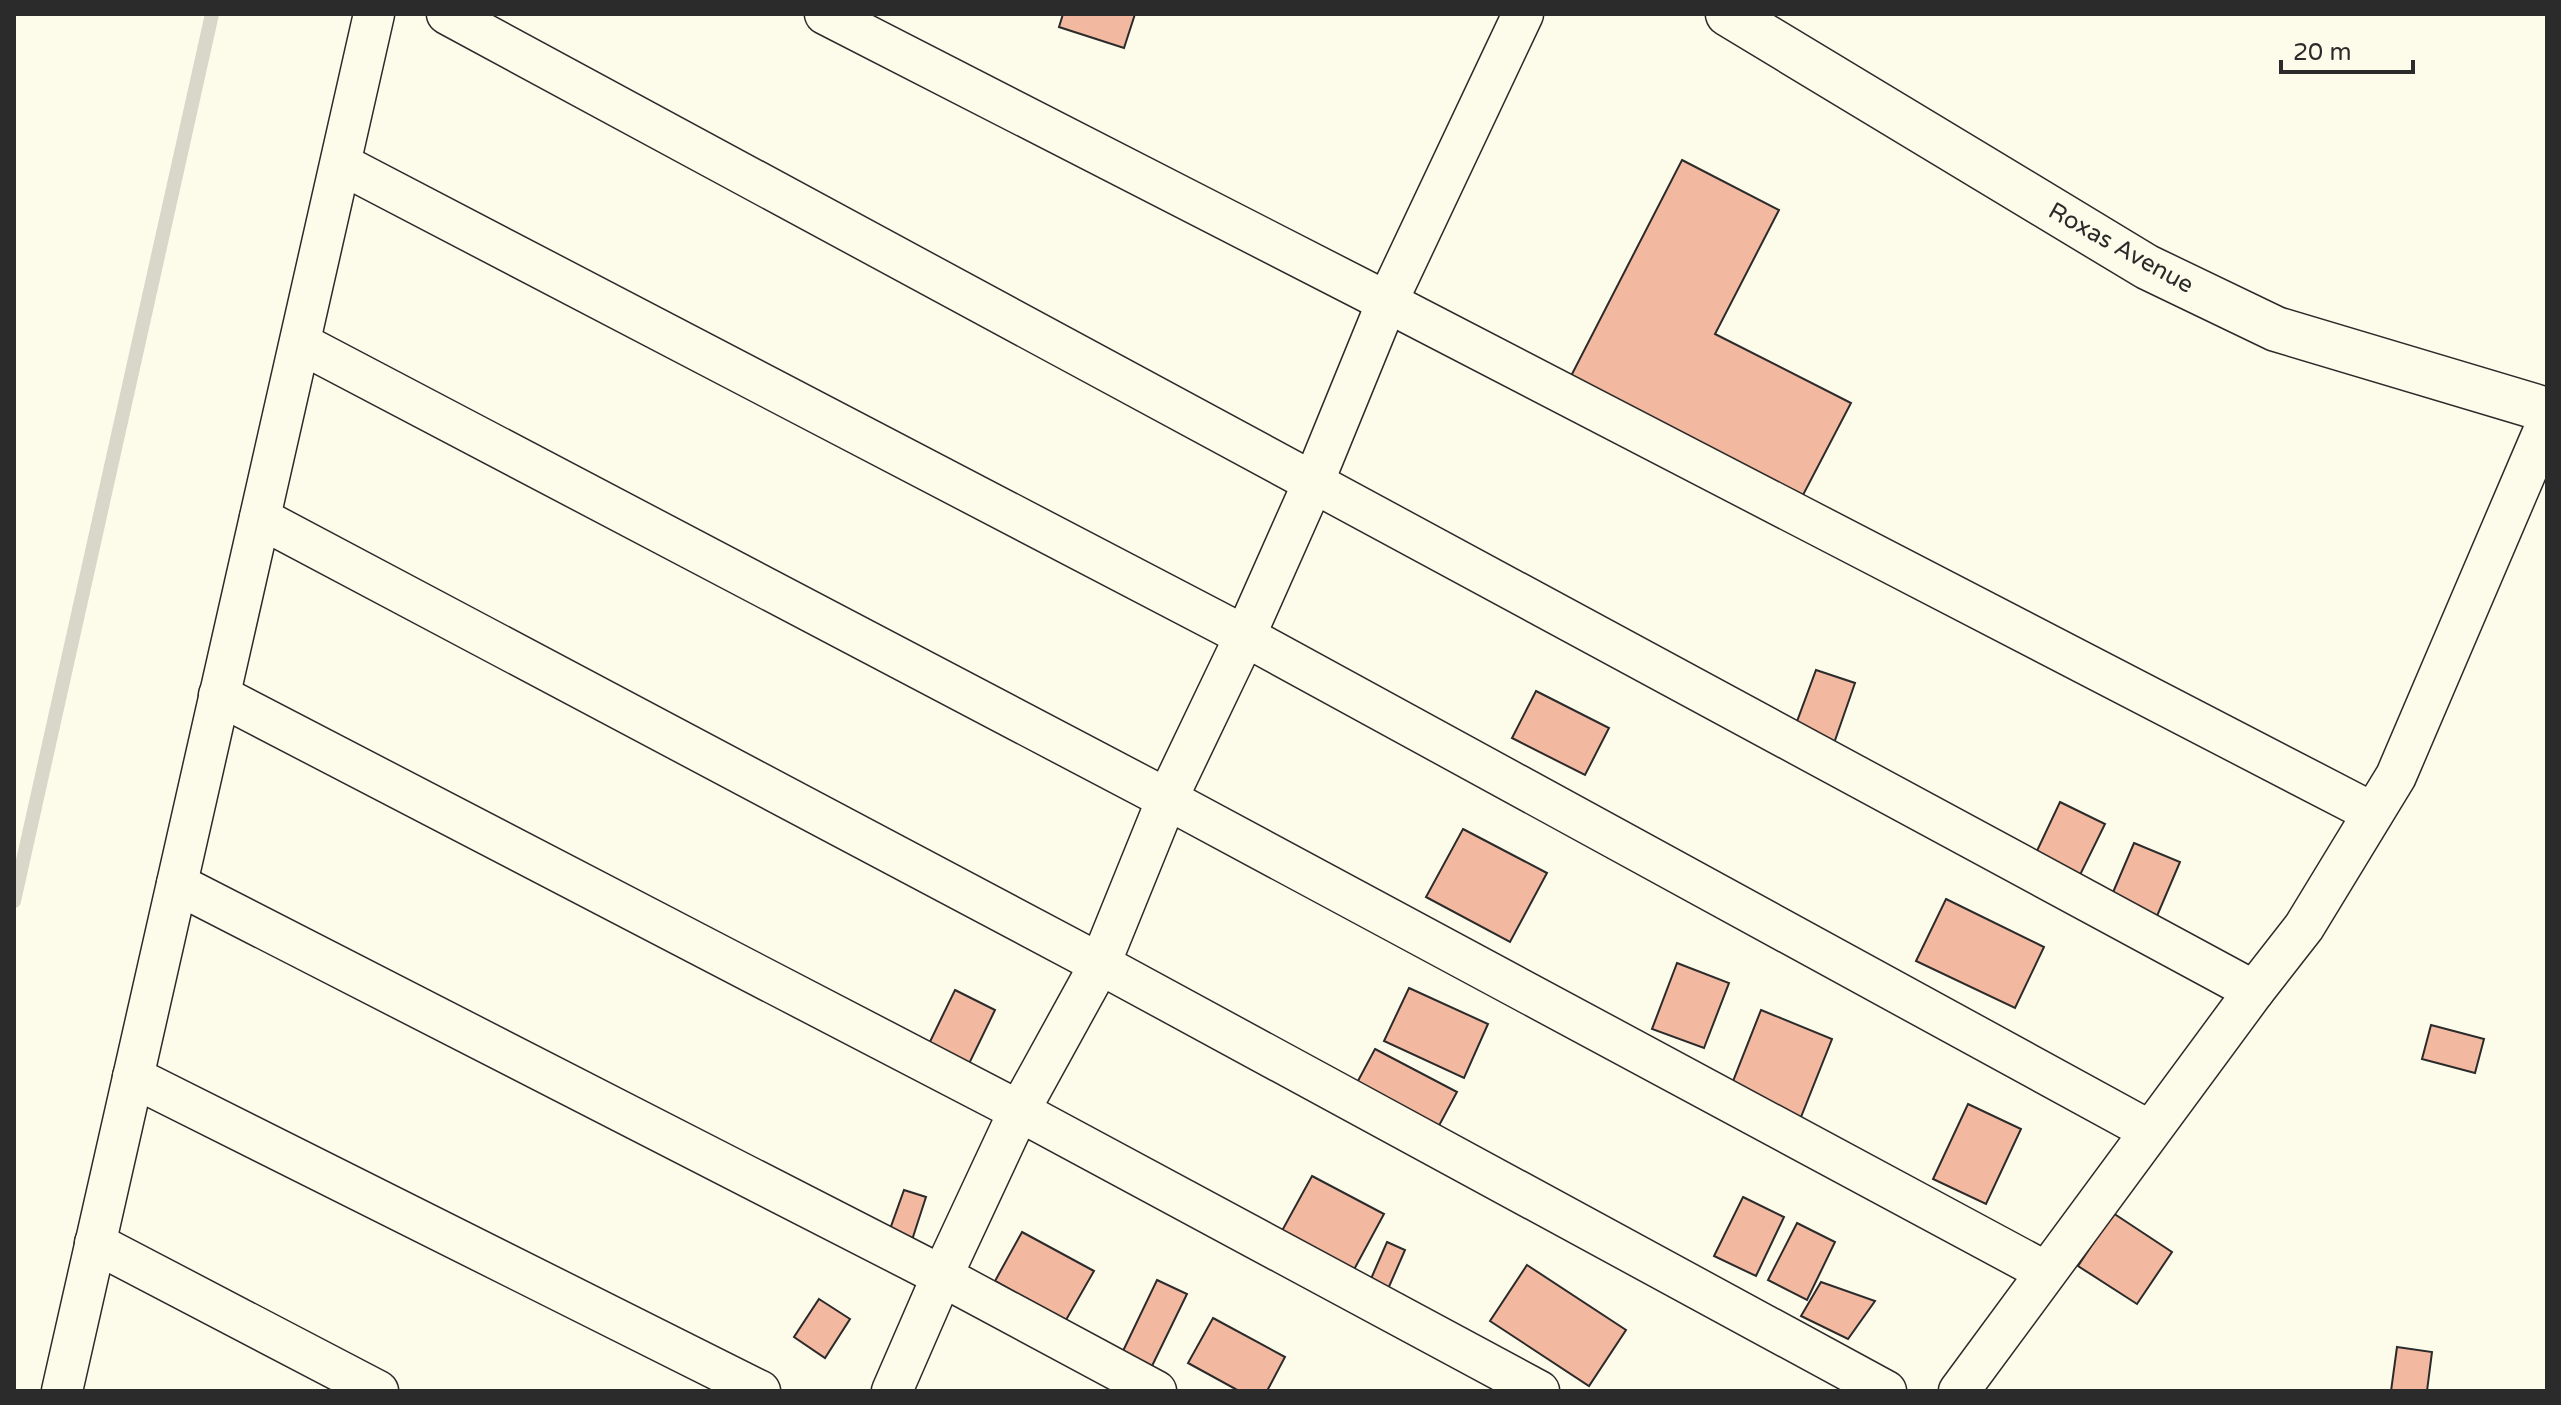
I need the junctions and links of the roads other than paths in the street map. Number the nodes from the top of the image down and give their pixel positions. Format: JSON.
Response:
{"nodes":[{"id":1,"x":374,"y":14,"type":"edge"},
{"id":2,"x":447,"y":14,"type":"edge"},
{"id":3,"x":825,"y":14,"type":"edge"},
{"id":4,"x":1523,"y":14,"type":"edge"},
{"id":5,"x":1728,"y":14,"type":"edge"},
{"id":6,"x":341,"y":164,"type":"junction"},
{"id":7,"x":1387,"y":302,"type":"junction"},
{"id":8,"x":300,"y":343,"type":"junction"},
{"id":9,"x":2547,"y":410,"type":"edge"},
{"id":10,"x":2547,"y":423,"type":"edge"},
{"id":11,"x":1313,"y":483,"type":"junction"},
{"id":12,"x":260,"y":518,"type":"junction"},
{"id":13,"x":1245,"y":636,"type":"junction"},
{"id":14,"x":219,"y":695,"type":"junction"},
{"id":15,"x":1167,"y":799,"type":"junction"},
{"id":16,"x":2373,"y":813,"type":"junction"},
{"id":17,"x":177,"y":884,"type":"junction"},
{"id":18,"x":1100,"y":964,"type":"junction"},
{"id":19,"x":2254,"y":991,"type":"junction"},
{"id":20,"x":133,"y":1077,"type":"junction"},
{"id":21,"x":1019,"y":1111,"type":"junction"},
{"id":22,"x":2150,"y":1131,"type":"junction"},
{"id":23,"x":95,"y":1243,"type":"junction"},
{"id":24,"x":2046,"y":1272,"type":"junction"},
{"id":25,"x":942,"y":1276,"type":"junction"},
{"id":26,"x":62,"y":1391,"type":"edge"},
{"id":27,"x":378,"y":1391,"type":"edge"},
{"id":28,"x":760,"y":1391,"type":"edge"},
{"id":29,"x":892,"y":1391,"type":"edge"},
{"id":30,"x":1156,"y":1391,"type":"edge"},
{"id":31,"x":1539,"y":1391,"type":"edge"},
{"id":32,"x":1886,"y":1391,"type":"edge"},
{"id":33,"x":1959,"y":1391,"type":"edge"}],
"edges":[{"from":1,"to":6,"type":"street"},
{"from":2,"to":11,"type":"street"},
{"from":3,"to":7,"type":"street"},
{"from":4,"to":7,"type":"street"},
{"from":5,"to":9,"type":"main road","name":"Roxas Avenue"},
{"from":6,"to":8,"type":"street"},
{"from":6,"to":13,"type":"street"},
{"from":7,"to":11,"type":"street"},
{"from":7,"to":16,"type":"street"},
{"from":8,"to":12,"type":"street"},
{"from":8,"to":15,"type":"street"},
{"from":10,"to":16,"type":"street"},
{"from":11,"to":13,"type":"street"},
{"from":11,"to":19,"type":"street"},
{"from":12,"to":14,"type":"street"},
{"from":12,"to":18,"type":"street"},
{"from":13,"to":15,"type":"street"},
{"from":13,"to":22,"type":"street"},
{"from":14,"to":17,"type":"street"},
{"from":14,"to":21,"type":"street"},
{"from":15,"to":18,"type":"street"},
{"from":15,"to":24,"type":"street"},
{"from":16,"to":19,"type":"street"},
{"from":17,"to":20,"type":"street"},
{"from":17,"to":25,"type":"street"},
{"from":18,"to":21,"type":"street"},
{"from":18,"to":32,"type":"street"},
{"from":19,"to":22,"type":"street"},
{"from":20,"to":23,"type":"street"},
{"from":20,"to":28,"type":"street"},
{"from":21,"to":25,"type":"street"},
{"from":21,"to":31,"type":"street"},
{"from":22,"to":24,"type":"street"},
{"from":23,"to":26,"type":"street"},
{"from":23,"to":27,"type":"street"},
{"from":24,"to":33,"type":"street"},
{"from":25,"to":29,"type":"street"},
{"from":25,"to":30,"type":"street"}]}
